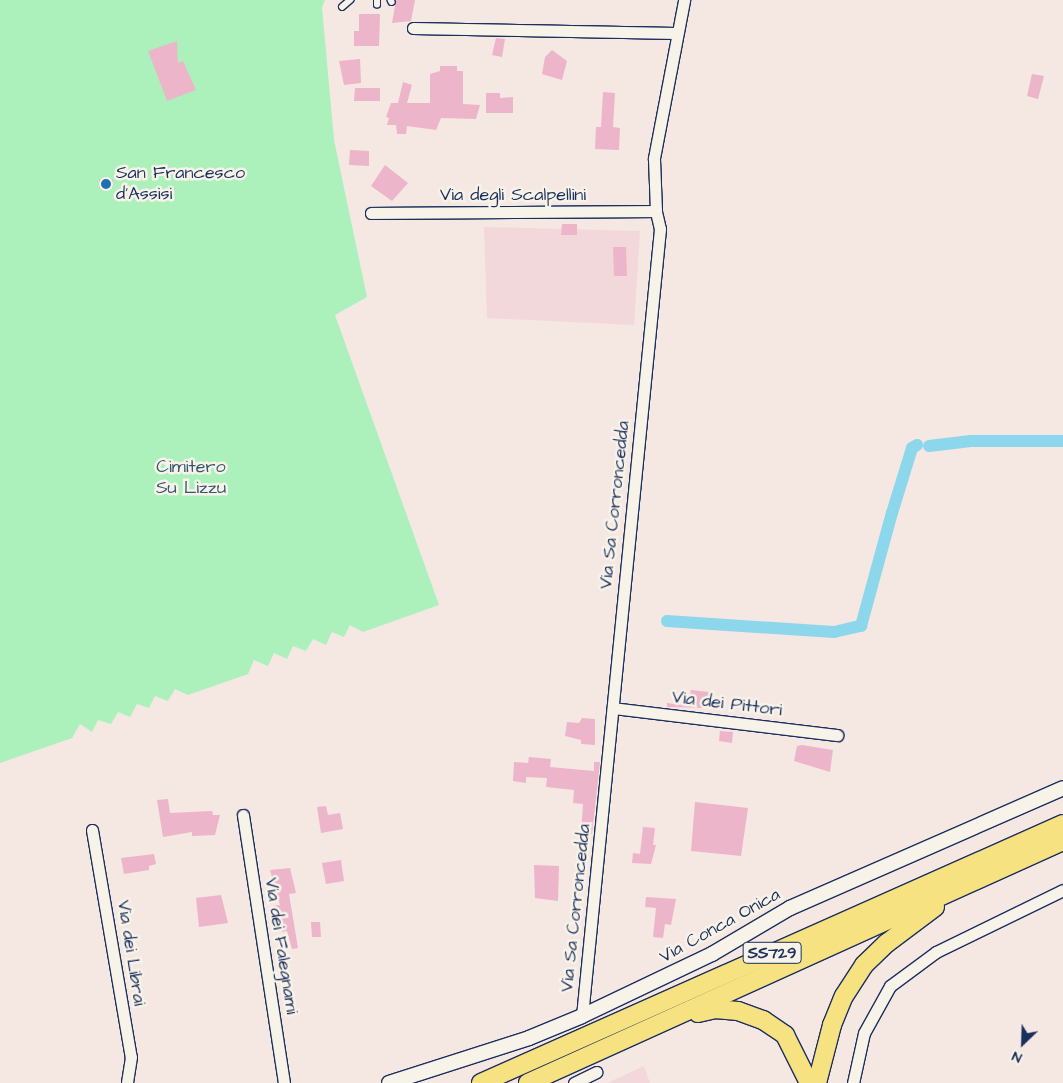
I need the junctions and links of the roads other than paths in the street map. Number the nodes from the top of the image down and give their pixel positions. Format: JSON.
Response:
{"nodes":[{"id":1,"x":350,"y":0,"type":"edge"},
{"id":2,"x":684,"y":0,"type":"edge"},
{"id":3,"x":342,"y":7,"type":"dead end"},
{"id":4,"x":413,"y":28,"type":"dead end"},
{"id":5,"x":676,"y":33,"type":"junction"},
{"id":6,"x":656,"y":211,"type":"junction"},
{"id":7,"x":371,"y":213,"type":"dead end"},
{"id":8,"x":613,"y":708,"type":"junction"},
{"id":9,"x":837,"y":735,"type":"dead end"},
{"id":10,"x":1063,"y":788,"type":"edge"},
{"id":11,"x":243,"y":815,"type":"dead end"},
{"id":12,"x":1063,"y":824,"type":"edge"},
{"id":13,"x":92,"y":830,"type":"dead end"},
{"id":14,"x":1063,"y":841,"type":"edge"},
{"id":15,"x":966,"y":885,"type":"junction"},
{"id":16,"x":1063,"y":890,"type":"edge"},
{"id":17,"x":582,"y":1016,"type":"junction"},
{"id":18,"x":664,"y":1021,"type":"junction"},
{"id":19,"x":597,"y":1072,"type":"dead end"},
{"id":20,"x":127,"y":1083,"type":"edge"},
{"id":21,"x":284,"y":1083,"type":"edge"},
{"id":22,"x":389,"y":1083,"type":"edge"},
{"id":23,"x":481,"y":1083,"type":"edge"},
{"id":24,"x":528,"y":1083,"type":"edge"},
{"id":25,"x":574,"y":1083,"type":"edge"},
{"id":26,"x":809,"y":1083,"type":"edge"},
{"id":27,"x":816,"y":1083,"type":"edge"},
{"id":28,"x":853,"y":1083,"type":"edge"}],
"edges":[{"from":1,"to":3,"type":"lane"},
{"from":2,"to":5,"type":"street","name":"Via Sa Corroncedda"},
{"from":4,"to":5,"type":"street"},
{"from":5,"to":6,"type":"street","name":"Via Sa Corroncedda"},
{"from":6,"to":7,"type":"street","name":"Via degli Scalpellini"},
{"from":6,"to":8,"type":"street","name":"Via Sa Corroncedda"},
{"from":8,"to":9,"type":"street","name":"Via dei Pittori"},
{"from":8,"to":17,"type":"street","name":"Via Sa Corroncedda"},
{"from":10,"to":17,"type":"street","name":"Via Conca Onica"},
{"from":11,"to":21,"type":"street","name":"Via dei Falegnami"},
{"from":12,"to":23,"type":"highway","number":"SS729"},
{"from":13,"to":20,"type":"street","name":"Via dei Librai"},
{"from":14,"to":15,"type":"highway","number":"SS729"},
{"from":15,"to":18,"type":"highway","number":"SS729"},
{"from":15,"to":27,"type":"highway"},
{"from":16,"to":28,"type":"street"},
{"from":17,"to":22,"type":"street","name":"Via Conca Onica"},
{"from":18,"to":24,"type":"highway","number":"SS729"},
{"from":18,"to":26,"type":"highway"},
{"from":19,"to":25,"type":"street"}]}
